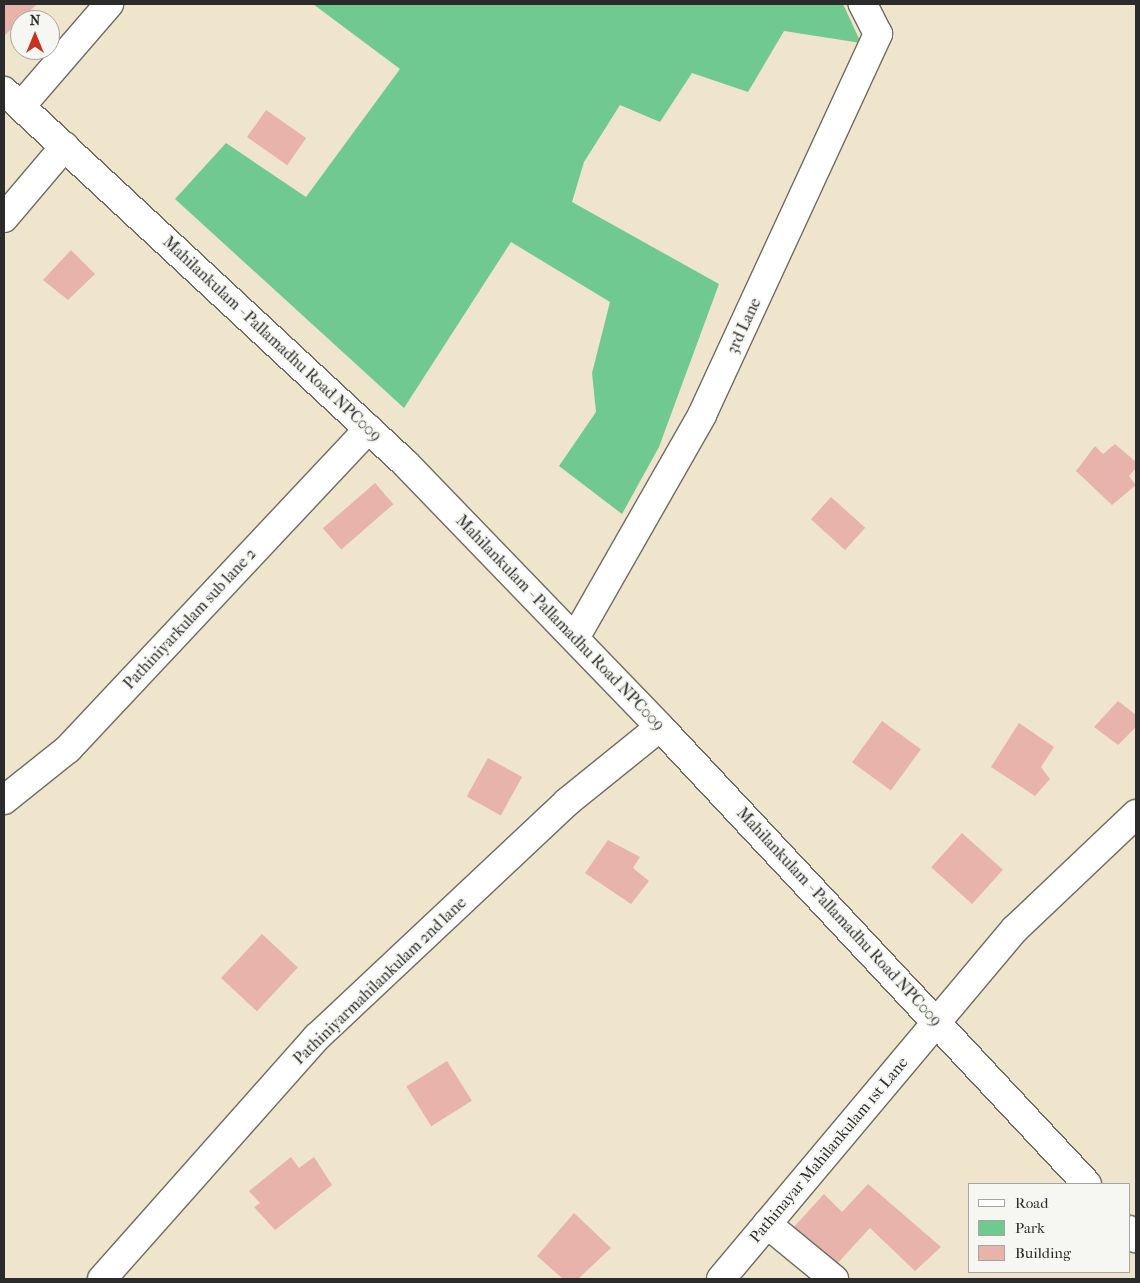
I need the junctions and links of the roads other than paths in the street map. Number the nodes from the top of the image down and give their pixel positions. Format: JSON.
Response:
{"nodes":[{"id":1,"x":109,"y":4,"type":"edge"},
{"id":2,"x":863,"y":4,"type":"edge"},
{"id":3,"x":13,"y":98,"type":"edge"},
{"id":4,"x":66,"y":146,"type":"junction"},
{"id":5,"x":4,"y":218,"type":"edge"},
{"id":6,"x":368,"y":429,"type":"junction"},
{"id":7,"x":575,"y":638,"type":"junction"},
{"id":8,"x":660,"y":727,"type":"junction"},
{"id":9,"x":4,"y":800,"type":"edge"},
{"id":10,"x":1136,"y":814,"type":"edge"},
{"id":11,"x":936,"y":1020,"type":"junction"},
{"id":12,"x":1086,"y":1183,"type":"edge"},
{"id":13,"x":767,"y":1224,"type":"junction"},
{"id":14,"x":102,"y":1279,"type":"edge"},
{"id":15,"x":721,"y":1279,"type":"edge"},
{"id":16,"x":834,"y":1279,"type":"edge"}],
"edges":[{"from":1,"to":3,"type":"street"},
{"from":2,"to":7,"type":"street","name":"3rd Lane"},
{"from":3,"to":4,"type":"street","name":"Mahilankulam - Pallamadhu Road NPC009"},
{"from":4,"to":5,"type":"street"},
{"from":4,"to":6,"type":"street","name":"Mahilankulam - Pallamadhu Road NPC009"},
{"from":6,"to":7,"type":"street","name":"Mahilankulam - Pallamadhu Road NPC009"},
{"from":6,"to":9,"type":"street","name":"Pathiniyarkulam sub lane 2"},
{"from":7,"to":8,"type":"street","name":"Mahilankulam - Pallamadhu Road NPC009"},
{"from":8,"to":11,"type":"street","name":"Mahilankulam - Pallamadhu Road NPC009"},
{"from":8,"to":14,"type":"street","name":"Pathiniyarmahilankulam 2nd lane"},
{"from":10,"to":11,"type":"street","name":"Pathinayar Mahilankulam 1st Lane"},
{"from":11,"to":12,"type":"street","name":"Mahilankulam - Pallamadhu Road NPC009"},
{"from":11,"to":13,"type":"street","name":"Pathinayar Mahilankulam 1st Lane"},
{"from":13,"to":15,"type":"street","name":"Pathinayar Mahilankulam 1st Lane"},
{"from":13,"to":16,"type":"street"}]}
